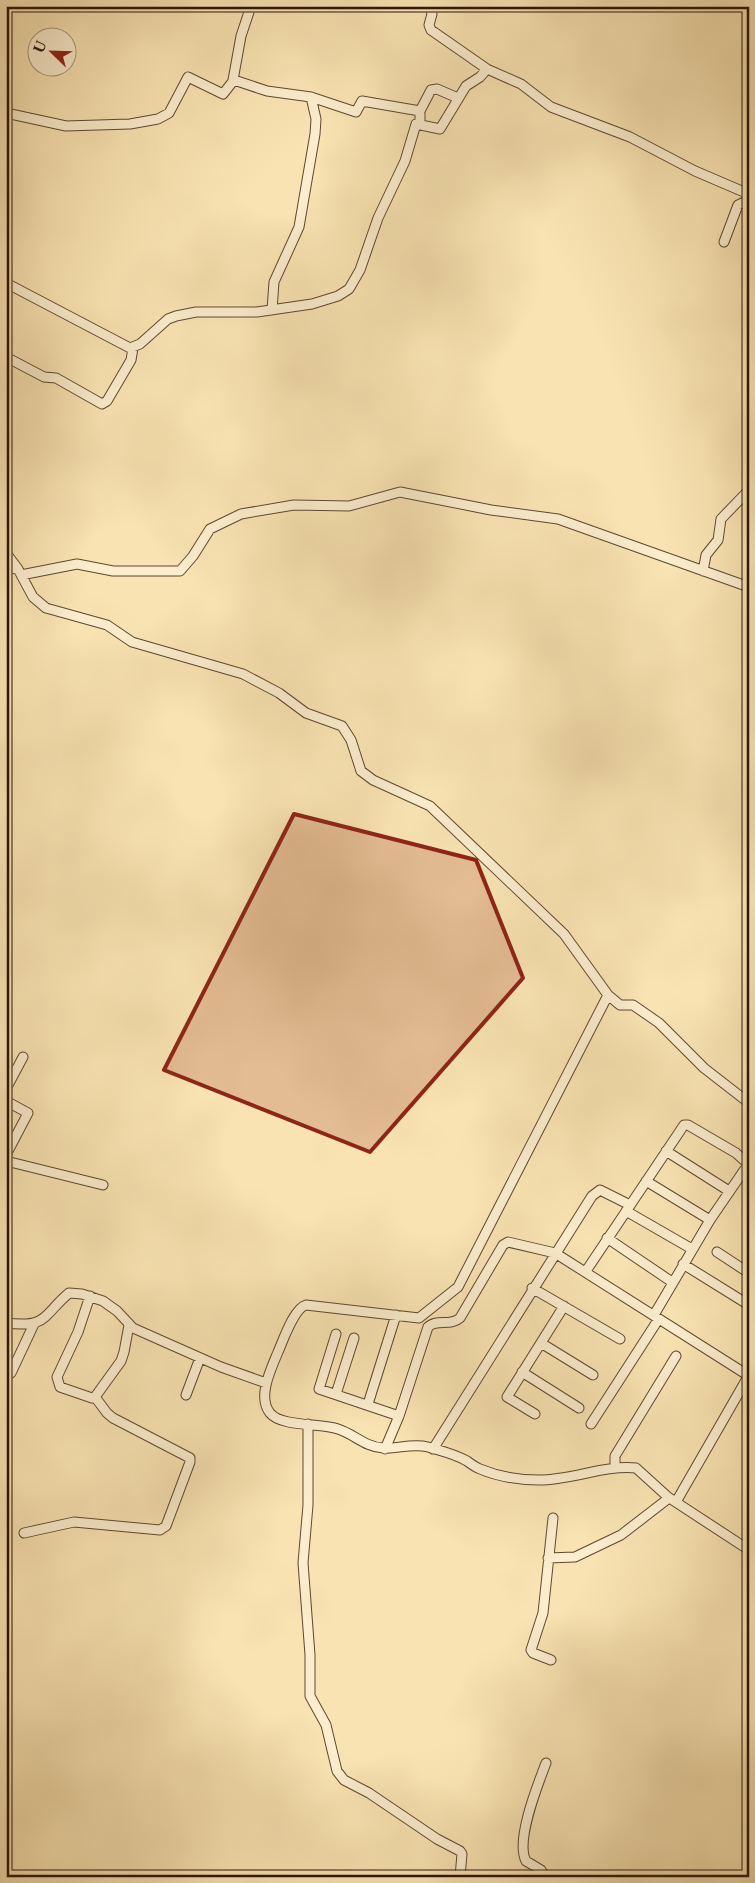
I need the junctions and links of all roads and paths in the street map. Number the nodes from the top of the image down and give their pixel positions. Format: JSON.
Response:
{"nodes":[{"id":1,"x":251,"y":6,"type":"edge"},
{"id":2,"x":430,"y":6,"type":"edge"},
{"id":3,"x":487,"y":69,"type":"junction"},
{"id":4,"x":233,"y":80,"type":"junction"},
{"id":5,"x":311,"y":97,"type":"junction"},
{"id":6,"x":458,"y":98,"type":"junction"},
{"id":7,"x":420,"y":111,"type":"junction"},
{"id":8,"x":6,"y":113,"type":"edge"},
{"id":9,"x":420,"y":125,"type":"junction"},
{"id":10,"x":749,"y":200,"type":"edge"},
{"id":11,"x":724,"y":242,"type":"dead end"},
{"id":12,"x":6,"y":283,"type":"edge"},
{"id":13,"x":272,"y":310,"type":"junction"},
{"id":14,"x":133,"y":348,"type":"junction"},
{"id":15,"x":6,"y":357,"type":"edge"},
{"id":16,"x":749,"y":490,"type":"edge"},
{"id":17,"x":6,"y":554,"type":"edge"},
{"id":18,"x":6,"y":568,"type":"edge"},
{"id":19,"x":703,"y":571,"type":"junction"},
{"id":20,"x":20,"y":572,"type":"junction"},
{"id":21,"x":749,"y":587,"type":"edge"},
{"id":22,"x":608,"y":994,"type":"junction"},
{"id":23,"x":23,"y":1057,"type":"dead end"},
{"id":24,"x":6,"y":1089,"type":"edge"},
{"id":25,"x":6,"y":1101,"type":"edge"},
{"id":26,"x":749,"y":1103,"type":"edge"},
{"id":27,"x":666,"y":1151,"type":"junction"},
{"id":28,"x":6,"y":1155,"type":"edge"},
{"id":29,"x":6,"y":1160,"type":"edge"},
{"id":30,"x":748,"y":1163,"type":"edge"},
{"id":31,"x":744,"y":1177,"type":"edge"},
{"id":32,"x":646,"y":1181,"type":"junction"},
{"id":33,"x":104,"y":1185,"type":"dead end"},
{"id":34,"x":730,"y":1191,"type":"junction"},
{"id":35,"x":628,"y":1208,"type":"junction"},
{"id":36,"x":710,"y":1220,"type":"junction"},
{"id":37,"x":607,"y":1238,"type":"junction"},
{"id":38,"x":692,"y":1249,"type":"junction"},
{"id":39,"x":717,"y":1252,"type":"dead end"},
{"id":40,"x":555,"y":1253,"type":"junction"},
{"id":41,"x":683,"y":1264,"type":"junction"},
{"id":42,"x":586,"y":1271,"type":"junction"},
{"id":43,"x":749,"y":1272,"type":"edge"},
{"id":44,"x":672,"y":1282,"type":"junction"},
{"id":45,"x":532,"y":1288,"type":"junction"},
{"id":46,"x":90,"y":1296,"type":"junction"},
{"id":47,"x":749,"y":1305,"type":"edge"},
{"id":48,"x":564,"y":1306,"type":"junction"},
{"id":49,"x":396,"y":1315,"type":"junction"},
{"id":50,"x":656,"y":1317,"type":"junction"},
{"id":51,"x":6,"y":1323,"type":"edge"},
{"id":52,"x":34,"y":1324,"type":"junction"},
{"id":53,"x":130,"y":1325,"type":"junction"},
{"id":54,"x":336,"y":1334,"type":"dead end"},
{"id":55,"x":354,"y":1338,"type":"dead end"},
{"id":56,"x":620,"y":1339,"type":"dead end"},
{"id":57,"x":541,"y":1343,"type":"junction"},
{"id":58,"x":676,"y":1356,"type":"dead end"},
{"id":59,"x":200,"y":1358,"type":"junction"},
{"id":60,"x":522,"y":1372,"type":"junction"},
{"id":61,"x":593,"y":1375,"type":"dead end"},
{"id":62,"x":6,"y":1376,"type":"edge"},
{"id":63,"x":749,"y":1376,"type":"edge"},
{"id":64,"x":266,"y":1383,"type":"junction"},
{"id":65,"x":336,"y":1394,"type":"junction"},
{"id":66,"x":186,"y":1395,"type":"dead end"},
{"id":67,"x":95,"y":1397,"type":"junction"},
{"id":68,"x":368,"y":1404,"type":"junction"},
{"id":69,"x":579,"y":1408,"type":"dead end"},
{"id":70,"x":535,"y":1414,"type":"dead end"},
{"id":71,"x":399,"y":1416,"type":"junction"},
{"id":72,"x":308,"y":1424,"type":"junction"},
{"id":73,"x":591,"y":1424,"type":"dead end"},
{"id":74,"x":433,"y":1448,"type":"junction"},
{"id":75,"x":385,"y":1449,"type":"junction"},
{"id":76,"x":615,"y":1468,"type":"junction"},
{"id":77,"x":672,"y":1500,"type":"junction"},
{"id":78,"x":553,"y":1518,"type":"dead end"},
{"id":79,"x":24,"y":1533,"type":"dead end"},
{"id":80,"x":749,"y":1550,"type":"edge"},
{"id":81,"x":548,"y":1558,"type":"junction"},
{"id":82,"x":551,"y":1660,"type":"dead end"},
{"id":83,"x":546,"y":1762,"type":"dead end"},
{"id":84,"x":460,"y":1877,"type":"edge"},
{"id":85,"x":545,"y":1877,"type":"edge"}],
"edges":[{"from":1,"to":4,"type":"street"},
{"from":2,"to":3,"type":"street"},
{"from":3,"to":6,"type":"street"},
{"from":3,"to":10,"type":"street"},
{"from":4,"to":5,"type":"street"},
{"from":4,"to":8,"type":"street"},
{"from":5,"to":7,"type":"street"},
{"from":5,"to":13,"type":"street"},
{"from":6,"to":7,"type":"street"},
{"from":6,"to":9,"type":"street"},
{"from":7,"to":9,"type":"street"},
{"from":9,"to":13,"type":"street"},
{"from":10,"to":11,"type":"street"},
{"from":12,"to":14,"type":"street"},
{"from":13,"to":14,"type":"street"},
{"from":14,"to":15,"type":"street"},
{"from":16,"to":19,"type":"street"},
{"from":17,"to":20,"type":"street"},
{"from":18,"to":20,"type":"street"},
{"from":19,"to":20,"type":"street"},
{"from":19,"to":21,"type":"street"},
{"from":20,"to":22,"type":"street"},
{"from":22,"to":26,"type":"street"},
{"from":22,"to":49,"type":"street"},
{"from":23,"to":24,"type":"street"},
{"from":25,"to":28,"type":"street"},
{"from":27,"to":30,"type":"street"},
{"from":27,"to":32,"type":"street"},
{"from":27,"to":34,"type":"street"},
{"from":29,"to":33,"type":"street"},
{"from":30,"to":31,"type":"street"},
{"from":31,"to":34,"type":"street"},
{"from":32,"to":35,"type":"street"},
{"from":32,"to":36,"type":"street"},
{"from":34,"to":36,"type":"street"},
{"from":35,"to":37,"type":"street"},
{"from":35,"to":38,"type":"street"},
{"from":35,"to":40,"type":"street"},
{"from":36,"to":38,"type":"street"},
{"from":37,"to":42,"type":"street"},
{"from":37,"to":44,"type":"street"},
{"from":38,"to":41,"type":"street"},
{"from":39,"to":43,"type":"street"},
{"from":40,"to":42,"type":"street"},
{"from":40,"to":45,"type":"street"},
{"from":40,"to":71,"type":"street"},
{"from":41,"to":44,"type":"street"},
{"from":41,"to":47,"type":"street"},
{"from":42,"to":50,"type":"street"},
{"from":44,"to":50,"type":"street"},
{"from":45,"to":48,"type":"street"},
{"from":45,"to":74,"type":"street"},
{"from":46,"to":52,"type":"street"},
{"from":46,"to":53,"type":"street"},
{"from":46,"to":67,"type":"street"},
{"from":48,"to":56,"type":"street"},
{"from":48,"to":57,"type":"street"},
{"from":49,"to":64,"type":"street"},
{"from":49,"to":68,"type":"street"},
{"from":50,"to":63,"type":"street"},
{"from":50,"to":73,"type":"street"},
{"from":51,"to":52,"type":"street"},
{"from":52,"to":62,"type":"street"},
{"from":53,"to":59,"type":"street"},
{"from":53,"to":67,"type":"street"},
{"from":54,"to":65,"type":"street"},
{"from":55,"to":65,"type":"street"},
{"from":57,"to":60,"type":"street"},
{"from":57,"to":61,"type":"street"},
{"from":58,"to":76,"type":"street"},
{"from":59,"to":64,"type":"street"},
{"from":59,"to":66,"type":"street"},
{"from":60,"to":69,"type":"street"},
{"from":60,"to":70,"type":"street"},
{"from":63,"to":77,"type":"street"},
{"from":64,"to":72,"type":"street"},
{"from":65,"to":68,"type":"street"},
{"from":67,"to":79,"type":"street"},
{"from":68,"to":71,"type":"street"},
{"from":71,"to":75,"type":"street"},
{"from":72,"to":75,"type":"street"},
{"from":72,"to":84,"type":"street"},
{"from":74,"to":75,"type":"street"},
{"from":74,"to":76,"type":"street"},
{"from":76,"to":77,"type":"street"},
{"from":77,"to":80,"type":"street"},
{"from":77,"to":81,"type":"street"},
{"from":78,"to":81,"type":"street"},
{"from":81,"to":82,"type":"street"},
{"from":83,"to":85,"type":"street"}]}
